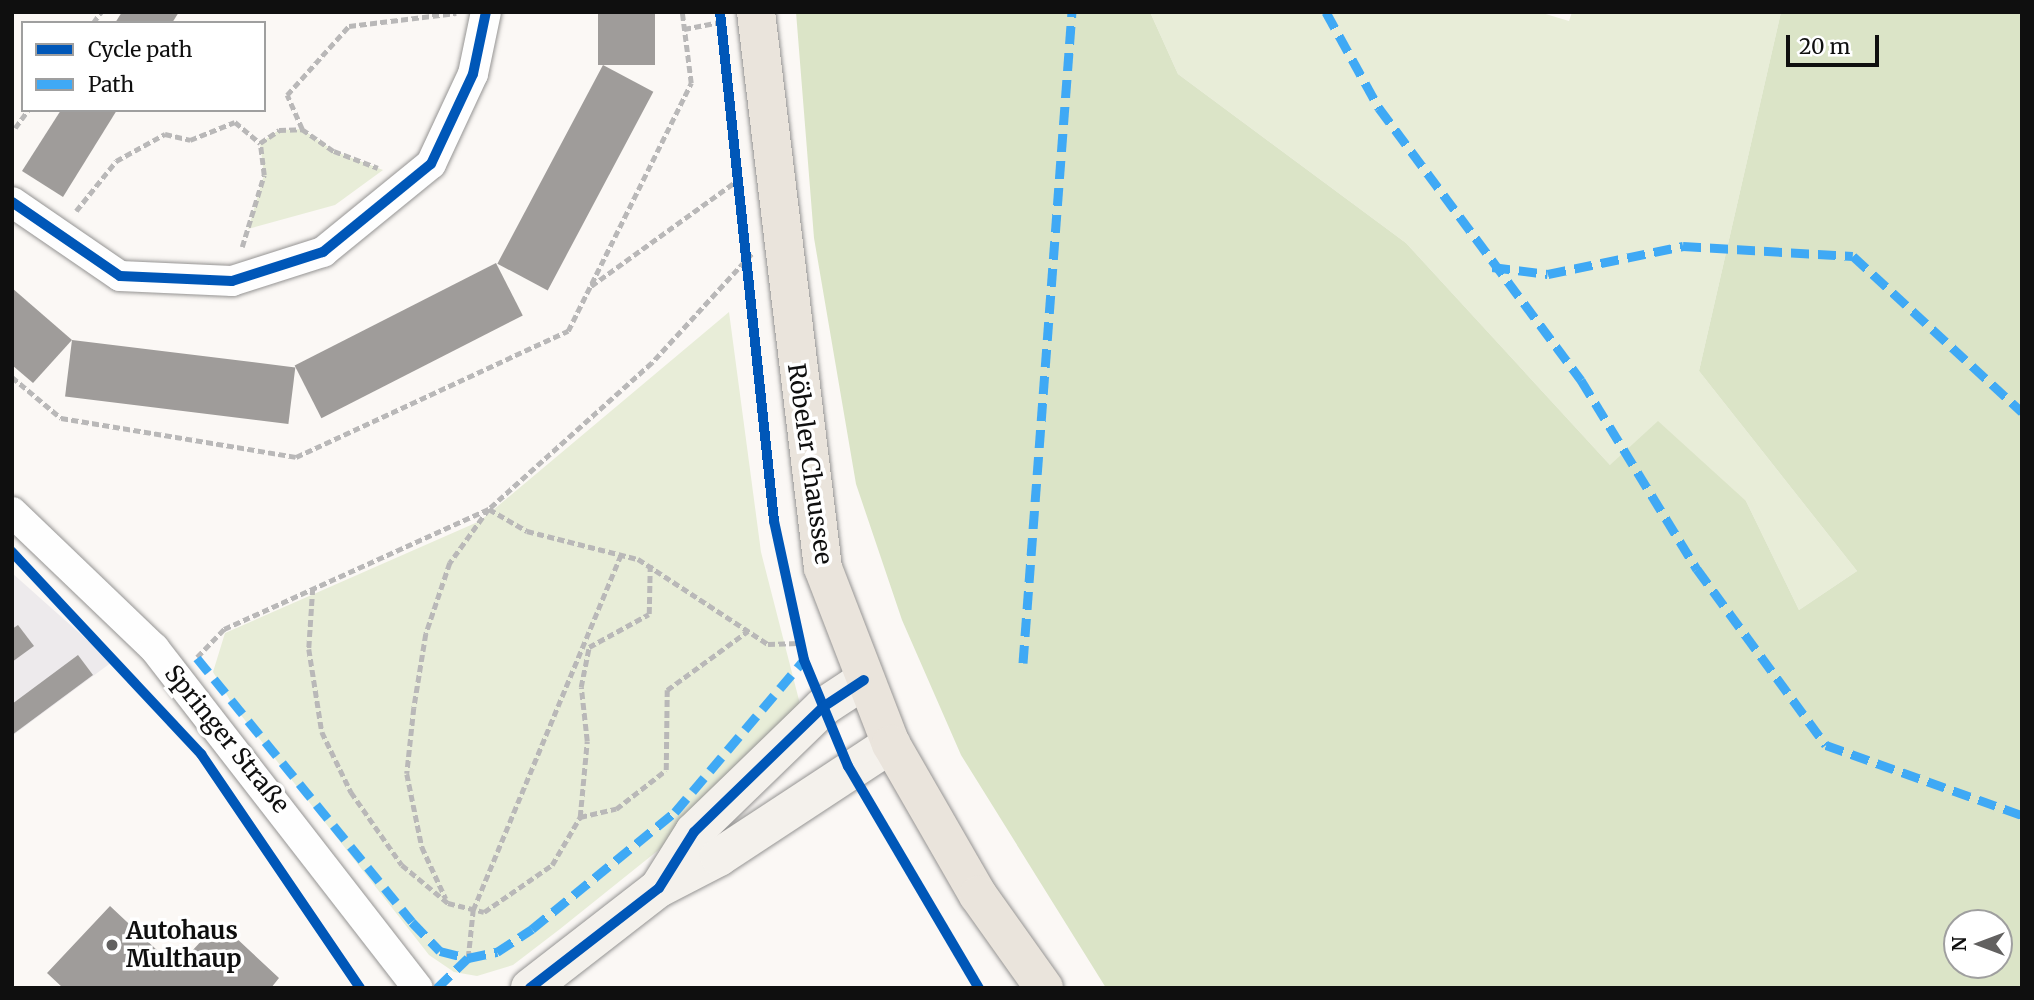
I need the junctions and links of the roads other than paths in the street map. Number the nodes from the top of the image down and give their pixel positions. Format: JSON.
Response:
{"nodes":[{"id":1,"x":486,"y":12,"type":"edge"},
{"id":2,"x":738,"y":17,"type":"edge"},
{"id":3,"x":12,"y":202,"type":"edge"},
{"id":4,"x":12,"y":512,"type":"edge"},
{"id":5,"x":864,"y":680,"type":"junction"},
{"id":6,"x":891,"y":744,"type":"junction"},
{"id":7,"x":659,"y":888,"type":"junction"},
{"id":8,"x":418,"y":988,"type":"edge"},
{"id":9,"x":530,"y":988,"type":"edge"},
{"id":10,"x":1044,"y":988,"type":"edge"}],
"edges":[{"from":1,"to":3,"type":"street"},
{"from":2,"to":5,"type":"main road","name":"Röbeler Chaussee"},
{"from":4,"to":8,"type":"street","name":"Springer Straße"},
{"from":5,"to":6,"type":"main road","name":"Röbeler Chaussee"},
{"from":5,"to":7,"type":"main road"},
{"from":6,"to":7,"type":"main road"},
{"from":6,"to":10,"type":"main road","name":"Röbeler Chaussee"},
{"from":7,"to":9,"type":"main road"}]}
